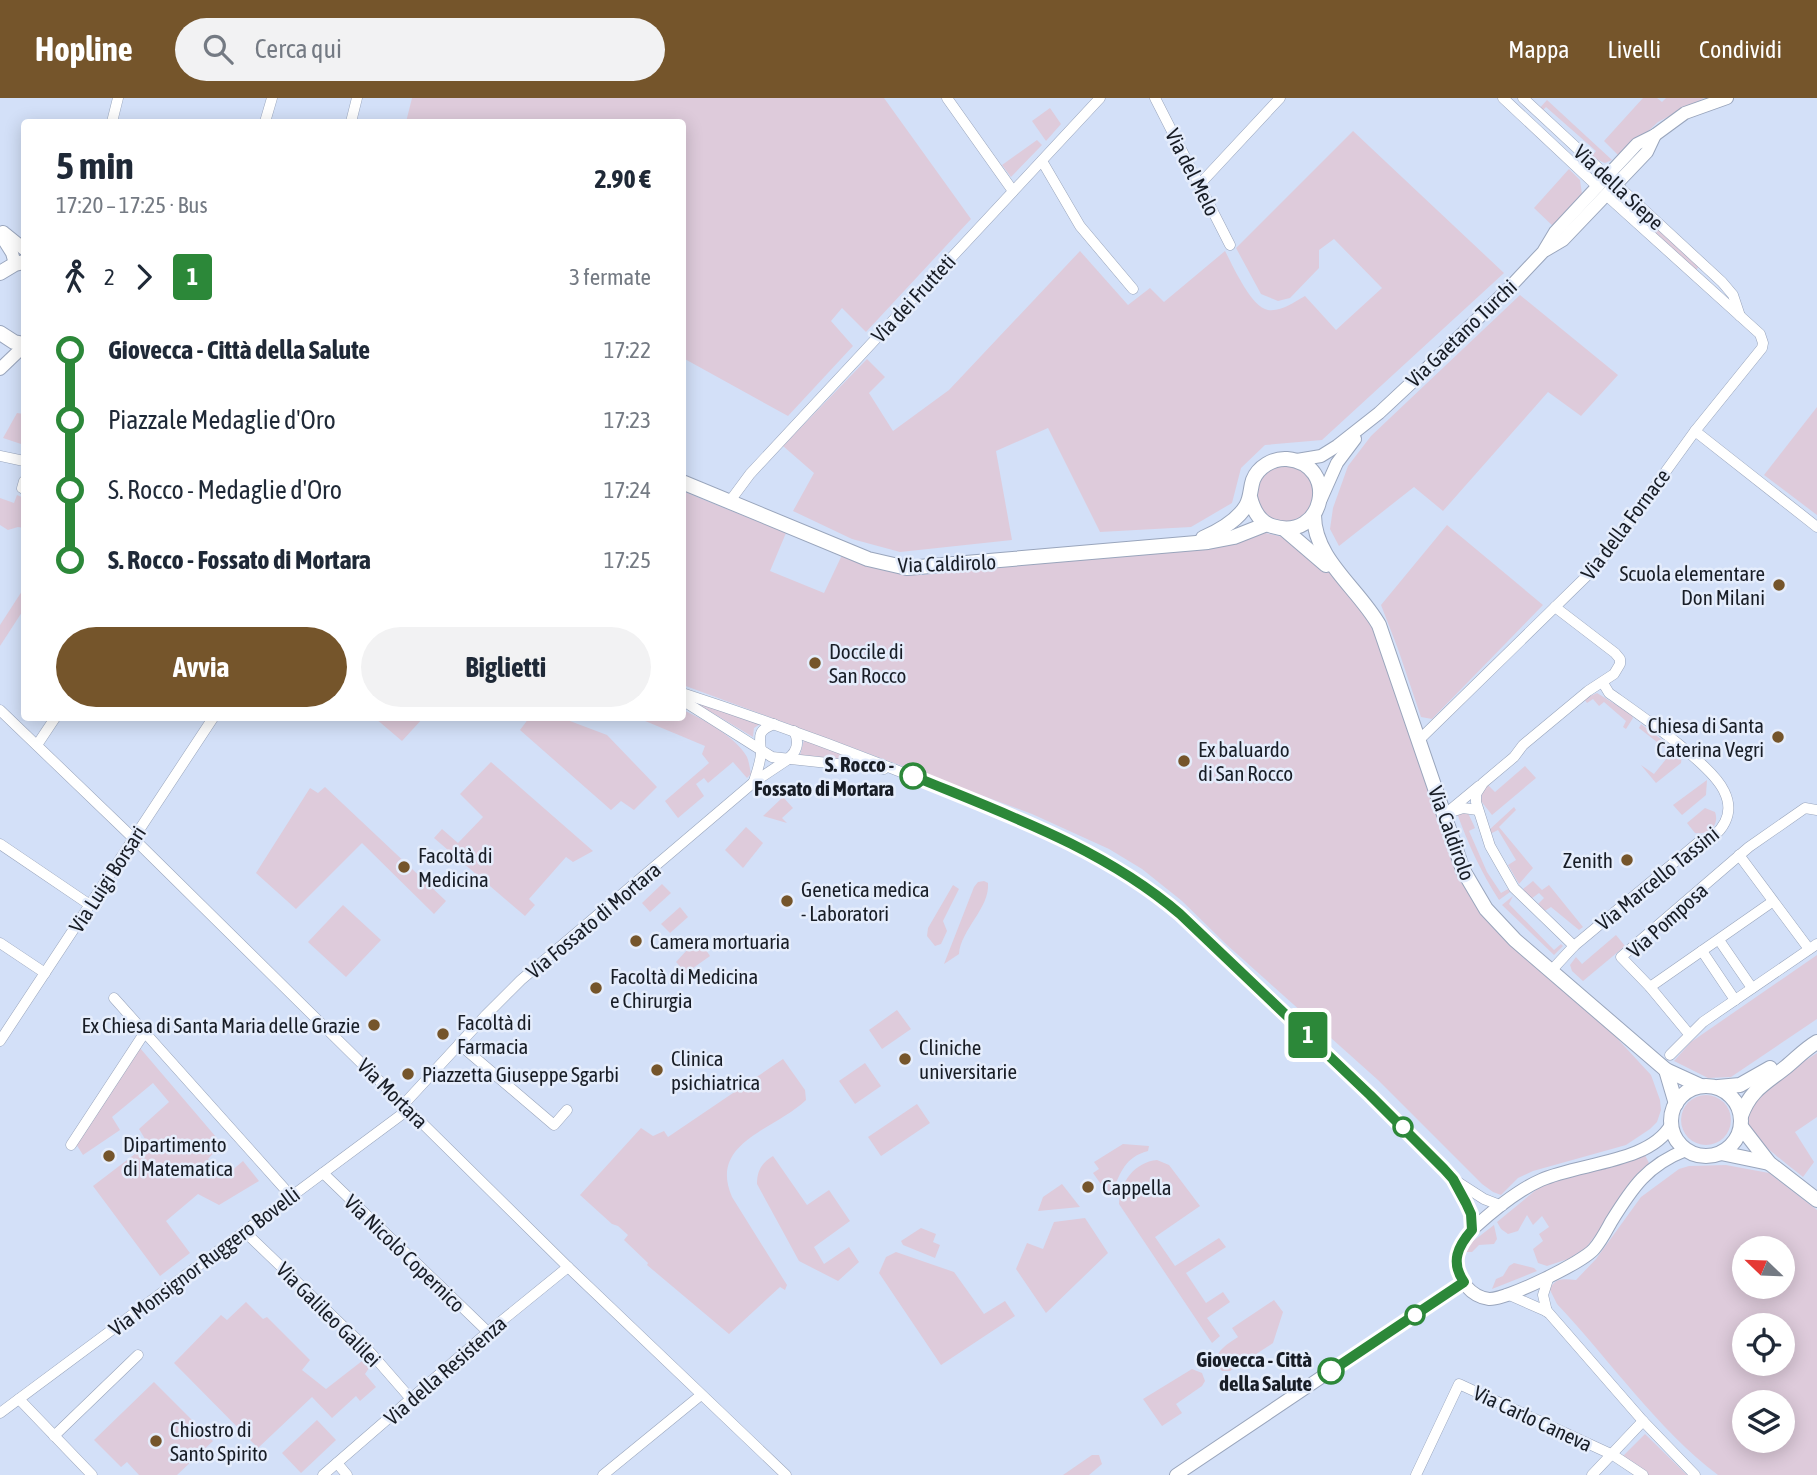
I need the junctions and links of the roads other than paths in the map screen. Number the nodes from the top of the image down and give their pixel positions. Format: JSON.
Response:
{"nodes":[{"id":1,"x":118,"y":98,"type":"edge"},
{"id":2,"x":272,"y":98,"type":"edge"},
{"id":3,"x":357,"y":98,"type":"edge"},
{"id":4,"x":947,"y":98,"type":"edge"},
{"id":5,"x":1100,"y":98,"type":"edge"},
{"id":6,"x":1155,"y":98,"type":"edge"},
{"id":7,"x":1280,"y":98,"type":"edge"},
{"id":8,"x":1503,"y":98,"type":"edge"},
{"id":9,"x":1523,"y":98,"type":"edge"},
{"id":10,"x":1727,"y":98,"type":"edge"},
{"id":11,"x":1534,"y":108,"type":"junction"},
{"id":12,"x":1525,"y":118,"type":"junction"},
{"id":13,"x":113,"y":119,"type":"edge"},
{"id":14,"x":266,"y":119,"type":"edge"},
{"id":15,"x":352,"y":119,"type":"edge"},
{"id":16,"x":1042,"y":160,"type":"junction"},
{"id":17,"x":1612,"y":180,"type":"junction"},
{"id":18,"x":1199,"y":185,"type":"junction"},
{"id":19,"x":1013,"y":191,"type":"junction"},
{"id":20,"x":1602,"y":191,"type":"junction"},
{"id":21,"x":0,"y":231,"type":"edge"},
{"id":22,"x":1230,"y":245,"type":"dead end"},
{"id":23,"x":21,"y":247,"type":"edge"},
{"id":24,"x":1704,"y":265,"type":"junction"},
{"id":25,"x":9,"y":266,"type":"edge"},
{"id":26,"x":1695,"y":276,"type":"junction"},
{"id":27,"x":1722,"y":282,"type":"junction"},
{"id":28,"x":1133,"y":289,"type":"dead end"},
{"id":29,"x":1713,"y":292,"type":"junction"},
{"id":30,"x":1740,"y":316,"type":"junction"},
{"id":31,"x":0,"y":333,"type":"edge"},
{"id":32,"x":21,"y":344,"type":"edge"},
{"id":33,"x":21,"y":348,"type":"edge"},
{"id":34,"x":1758,"y":354,"type":"joint"},
{"id":35,"x":0,"y":369,"type":"edge"},
{"id":36,"x":1379,"y":413,"type":"junction"},
{"id":37,"x":1695,"y":431,"type":"junction"},
{"id":38,"x":0,"y":456,"type":"edge"},
{"id":39,"x":1297,"y":460,"type":"junction"},
{"id":40,"x":21,"y":461,"type":"edge"},
{"id":41,"x":0,"y":462,"type":"edge"},
{"id":42,"x":21,"y":462,"type":"edge"},
{"id":43,"x":686,"y":484,"type":"edge"},
{"id":44,"x":1250,"y":497,"type":"junction"},
{"id":45,"x":1320,"y":499,"type":"junction"},
{"id":46,"x":730,"y":501,"type":"junction"},
{"id":47,"x":1314,"y":515,"type":"junction"},
{"id":48,"x":1267,"y":524,"type":"junction"},
{"id":49,"x":1817,"y":527,"type":"edge"},
{"id":50,"x":1284,"y":529,"type":"junction"},
{"id":51,"x":1185,"y":544,"type":"junction"},
{"id":52,"x":1341,"y":576,"type":"junction"},
{"id":53,"x":1555,"y":607,"type":"junction"},
{"id":54,"x":1614,"y":674,"type":"junction"},
{"id":55,"x":1603,"y":683,"type":"junction"},
{"id":56,"x":686,"y":694,"type":"edge"},
{"id":57,"x":1619,"y":700,"type":"junction"},
{"id":58,"x":686,"y":703,"type":"edge"},
{"id":59,"x":0,"y":711,"type":"edge"},
{"id":60,"x":53,"y":721,"type":"edge"},
{"id":61,"x":211,"y":721,"type":"edge"},
{"id":62,"x":774,"y":724,"type":"junction"},
{"id":63,"x":794,"y":731,"type":"junction"},
{"id":64,"x":1419,"y":740,"type":"junction"},
{"id":65,"x":37,"y":745,"type":"junction"},
{"id":66,"x":761,"y":752,"type":"junction"},
{"id":67,"x":786,"y":760,"type":"junction"},
{"id":68,"x":902,"y":771,"type":"junction"},
{"id":69,"x":754,"y":782,"type":"junction"},
{"id":70,"x":1483,"y":783,"type":"junction"},
{"id":71,"x":1479,"y":810,"type":"junction"},
{"id":72,"x":1817,"y":810,"type":"edge"},
{"id":73,"x":1444,"y":815,"type":"junction"},
{"id":74,"x":133,"y":839,"type":"junction"},
{"id":75,"x":0,"y":844,"type":"edge"},
{"id":76,"x":1739,"y":856,"type":"junction"},
{"id":77,"x":1772,"y":902,"type":"junction"},
{"id":78,"x":90,"y":905,"type":"junction"},
{"id":79,"x":1718,"y":940,"type":"junction"},
{"id":80,"x":0,"y":943,"type":"edge"},
{"id":81,"x":1574,"y":946,"type":"junction"},
{"id":82,"x":1813,"y":947,"type":"edge"},
{"id":83,"x":1702,"y":951,"type":"junction"},
{"id":84,"x":1550,"y":972,"type":"junction"},
{"id":85,"x":45,"y":973,"type":"junction"},
{"id":86,"x":1650,"y":987,"type":"junction"},
{"id":87,"x":1752,"y":988,"type":"junction"},
{"id":88,"x":114,"y":998,"type":"dead end"},
{"id":89,"x":1735,"y":1000,"type":"junction"},
{"id":90,"x":145,"y":1032,"type":"junction"},
{"id":91,"x":1689,"y":1034,"type":"junction"},
{"id":92,"x":0,"y":1041,"type":"edge"},
{"id":93,"x":1817,"y":1042,"type":"edge"},
{"id":94,"x":459,"y":1044,"type":"junction"},
{"id":95,"x":1799,"y":1053,"type":"junction"},
{"id":96,"x":1668,"y":1063,"type":"junction"},
{"id":97,"x":1708,"y":1087,"type":"junction"},
{"id":98,"x":1676,"y":1104,"type":"junction"},
{"id":99,"x":407,"y":1107,"type":"junction"},
{"id":100,"x":567,"y":1110,"type":"dead end"},
{"id":101,"x":1742,"y":1122,"type":"junction"},
{"id":102,"x":1671,"y":1125,"type":"junction"},
{"id":103,"x":71,"y":1145,"type":"dead end"},
{"id":104,"x":1686,"y":1150,"type":"junction"},
{"id":105,"x":1721,"y":1153,"type":"junction"},
{"id":106,"x":1769,"y":1164,"type":"junction"},
{"id":107,"x":323,"y":1172,"type":"junction"},
{"id":108,"x":1453,"y":1179,"type":"junction"},
{"id":109,"x":291,"y":1196,"type":"junction"},
{"id":110,"x":1817,"y":1200,"type":"edge"},
{"id":111,"x":1502,"y":1206,"type":"junction"},
{"id":112,"x":1472,"y":1230,"type":"junction"},
{"id":113,"x":244,"y":1231,"type":"junction"},
{"id":114,"x":568,"y":1267,"type":"junction"},
{"id":115,"x":1549,"y":1276,"type":"junction"},
{"id":116,"x":1464,"y":1282,"type":"junction"},
{"id":117,"x":1507,"y":1294,"type":"junction"},
{"id":118,"x":1548,"y":1312,"type":"junction"},
{"id":119,"x":488,"y":1332,"type":"junction"},
{"id":120,"x":138,"y":1355,"type":"dead end"},
{"id":121,"x":701,"y":1395,"type":"junction"},
{"id":122,"x":19,"y":1399,"type":"junction"},
{"id":123,"x":411,"y":1399,"type":"junction"},
{"id":124,"x":0,"y":1413,"type":"edge"},
{"id":125,"x":1643,"y":1422,"type":"junction"},
{"id":126,"x":54,"y":1436,"type":"junction"},
{"id":127,"x":1613,"y":1455,"type":"junction"},
{"id":128,"x":337,"y":1463,"type":"junction"},
{"id":129,"x":92,"y":1475,"type":"edge"},
{"id":130,"x":323,"y":1475,"type":"edge"},
{"id":131,"x":347,"y":1475,"type":"edge"},
{"id":132,"x":603,"y":1475,"type":"edge"},
{"id":133,"x":786,"y":1475,"type":"edge"},
{"id":134,"x":1177,"y":1475,"type":"edge"},
{"id":135,"x":1416,"y":1475,"type":"edge"},
{"id":136,"x":1592,"y":1475,"type":"edge"},
{"id":137,"x":1643,"y":1475,"type":"edge"},
{"id":138,"x":1695,"y":1475,"type":"edge"}],
"edges":[{"from":1,"to":13,"type":"street"},
{"from":2,"to":14,"type":"street"},
{"from":3,"to":15,"type":"street"},
{"from":4,"to":19,"type":"street"},
{"from":5,"to":16,"type":"street","name":"Via dei Frutteti"},
{"from":6,"to":18,"type":"street","name":"Via del Melo"},
{"from":7,"to":18,"type":"street"},
{"from":8,"to":12,"type":"street","name":"Via della Siepe"},
{"from":9,"to":11,"type":"street","name":"Via della Siepe"},
{"from":10,"to":17,"type":"street","name":"Via Gaetano Turchi"},
{"from":11,"to":12,"type":"street"},
{"from":11,"to":17,"type":"street","name":"Via della Siepe"},
{"from":12,"to":20,"type":"street","name":"Via della Siepe"},
{"from":16,"to":19,"type":"street","name":"Via dei Frutteti"},
{"from":16,"to":28,"type":"street"},
{"from":17,"to":20,"type":"street","name":"Via Gaetano Turchi"},
{"from":17,"to":24,"type":"street","name":"Via della Siepe"},
{"from":18,"to":22,"type":"street","name":"Via del Melo"},
{"from":19,"to":46,"type":"street","name":"Via dei Frutteti"},
{"from":20,"to":26,"type":"street","name":"Via della Siepe"},
{"from":20,"to":36,"type":"street","name":"Via Gaetano Turchi"},
{"from":21,"to":23,"type":"street"},
{"from":21,"to":25,"type":"street"},
{"from":24,"to":26,"type":"street"},
{"from":24,"to":27,"type":"street","name":"Via della Siepe"},
{"from":26,"to":29,"type":"street","name":"Via della Siepe"},
{"from":27,"to":29,"type":"street"},
{"from":27,"to":30,"type":"street","name":"Via della Siepe"},
{"from":29,"to":30,"type":"street","name":"Via della Siepe"},
{"from":30,"to":34,"type":"street","name":"Via della Siepe"},
{"from":31,"to":32,"type":"main road"},
{"from":33,"to":35,"type":"street"},
{"from":34,"to":37,"type":"street","name":"Via della Fornace"},
{"from":36,"to":39,"type":"street","name":"Via Gaetano Turchi"},
{"from":36,"to":45,"type":"street","name":"Via Gaetano Turchi"},
{"from":37,"to":49,"type":"street"},
{"from":37,"to":53,"type":"street","name":"Via della Fornace"},
{"from":38,"to":40,"type":"street"},
{"from":39,"to":44,"type":"main road","name":"Via Caldirolo"},
{"from":39,"to":45,"type":"main road"},
{"from":41,"to":42,"type":"street"},
{"from":43,"to":46,"type":"main road","name":"Via Caldirolo"},
{"from":44,"to":48,"type":"main road"},
{"from":44,"to":51,"type":"main road","name":"Via Caldirolo"},
{"from":45,"to":47,"type":"main road"},
{"from":46,"to":51,"type":"main road","name":"Via Caldirolo"},
{"from":47,"to":50,"type":"main road"},
{"from":47,"to":52,"type":"main road","name":"Via Caldirolo"},
{"from":48,"to":50,"type":"main road","name":"Via Caldirolo"},
{"from":48,"to":51,"type":"main road","name":"Via Caldirolo"},
{"from":50,"to":52,"type":"main road","name":"Via Caldirolo"},
{"from":52,"to":64,"type":"main road","name":"Via Caldirolo"},
{"from":53,"to":54,"type":"street"},
{"from":53,"to":64,"type":"street","name":"Via della Fornace"},
{"from":54,"to":55,"type":"street"},
{"from":54,"to":57,"type":"street"},
{"from":55,"to":57,"type":"street"},
{"from":55,"to":70,"type":"street"},
{"from":56,"to":62,"type":"street"},
{"from":57,"to":81,"type":"street","name":"Via Marcello Tassini"},
{"from":58,"to":66,"type":"street"},
{"from":59,"to":65,"type":"street","name":"Via Mortara"},
{"from":60,"to":65,"type":"street"},
{"from":61,"to":74,"type":"street","name":"Via Luigi Borsari"},
{"from":62,"to":63,"type":"street"},
{"from":62,"to":66,"type":"street"},
{"from":63,"to":67,"type":"street"},
{"from":63,"to":68,"type":"street"},
{"from":64,"to":73,"type":"main road","name":"Via Caldirolo"},
{"from":65,"to":74,"type":"street","name":"Via Mortara"},
{"from":66,"to":67,"type":"street"},
{"from":66,"to":69,"type":"street"},
{"from":67,"to":68,"type":"street"},
{"from":67,"to":69,"type":"street","name":"Via Fossato di Mortara"},
{"from":68,"to":108,"type":"street"},
{"from":69,"to":94,"type":"street","name":"Via Fossato di Mortara"},
{"from":70,"to":71,"type":"street"},
{"from":70,"to":73,"type":"street"},
{"from":71,"to":73,"type":"street"},
{"from":71,"to":81,"type":"street"},
{"from":72,"to":76,"type":"street","name":"Via Pomposa"},
{"from":73,"to":84,"type":"main road","name":"Via Caldirolo"},
{"from":74,"to":78,"type":"street","name":"Via Luigi Borsari"},
{"from":74,"to":99,"type":"street","name":"Via Mortara"},
{"from":75,"to":78,"type":"street"},
{"from":76,"to":77,"type":"street"},
{"from":76,"to":86,"type":"street","name":"Via Pomposa"},
{"from":77,"to":79,"type":"street","name":"Via Pomposa"},
{"from":77,"to":82,"type":"street"},
{"from":78,"to":85,"type":"street","name":"Via Luigi Borsari"},
{"from":79,"to":83,"type":"street","name":"Via Pomposa"},
{"from":79,"to":87,"type":"street"},
{"from":80,"to":85,"type":"street"},
{"from":81,"to":84,"type":"street","name":"Via Marcello Tassini"},
{"from":82,"to":87,"type":"street"},
{"from":83,"to":86,"type":"street","name":"Via Pomposa"},
{"from":83,"to":89,"type":"street"},
{"from":84,"to":96,"type":"main road","name":"Via Caldirolo"},
{"from":85,"to":92,"type":"street","name":"Via Luigi Borsari"},
{"from":86,"to":91,"type":"street","name":"Via Pomposa"},
{"from":87,"to":89,"type":"street"},
{"from":88,"to":90,"type":"street"},
{"from":89,"to":91,"type":"street"},
{"from":90,"to":103,"type":"street"},
{"from":90,"to":109,"type":"street"},
{"from":91,"to":96,"type":"street"},
{"from":93,"to":95,"type":"main road"},
{"from":94,"to":99,"type":"street","name":"Via Fossato di Mortara"},
{"from":94,"to":100,"type":"street"},
{"from":95,"to":97,"type":"main road"},
{"from":95,"to":101,"type":"main road"},
{"from":96,"to":97,"type":"main road","name":"Via Caldirolo"},
{"from":96,"to":98,"type":"main road"},
{"from":97,"to":98,"type":"main road"},
{"from":97,"to":101,"type":"main road","name":"Via Caldirolo"},
{"from":98,"to":102,"type":"main road"},
{"from":99,"to":107,"type":"street","name":"Via Monsignor Ruggero Bovelli"},
{"from":99,"to":114,"type":"street","name":"Via Mortara"},
{"from":101,"to":105,"type":"main road"},
{"from":101,"to":106,"type":"main road","name":"Via Caldirolo"},
{"from":102,"to":104,"type":"main road"},
{"from":102,"to":111,"type":"street"},
{"from":104,"to":105,"type":"main road","name":"Via Caldirolo"},
{"from":104,"to":115,"type":"street"},
{"from":105,"to":106,"type":"main road","name":"Via Caldirolo"},
{"from":106,"to":110,"type":"main road","name":"Via Caldirolo"},
{"from":107,"to":109,"type":"street","name":"Via Monsignor Ruggero Bovelli"},
{"from":107,"to":119,"type":"street","name":"Via Nicolò Copernico"},
{"from":108,"to":111,"type":"street"},
{"from":108,"to":112,"type":"street"},
{"from":109,"to":113,"type":"street","name":"Via Monsignor Ruggero Bovelli"},
{"from":111,"to":112,"type":"street"},
{"from":112,"to":116,"type":"street"},
{"from":113,"to":122,"type":"street","name":"Via Monsignor Ruggero Bovelli"},
{"from":113,"to":123,"type":"street","name":"Via Galileo Galilei"},
{"from":114,"to":119,"type":"street","name":"Via della Resistenza"},
{"from":114,"to":121,"type":"street","name":"Via Mortara"},
{"from":115,"to":117,"type":"street"},
{"from":115,"to":118,"type":"street"},
{"from":116,"to":117,"type":"street"},
{"from":116,"to":134,"type":"street"},
{"from":117,"to":118,"type":"street"},
{"from":118,"to":125,"type":"street"},
{"from":119,"to":123,"type":"street","name":"Via della Resistenza"},
{"from":120,"to":126,"type":"street"},
{"from":121,"to":132,"type":"street"},
{"from":121,"to":133,"type":"street","name":"Via Mortara"},
{"from":122,"to":124,"type":"street","name":"Via Monsignor Ruggero Bovelli"},
{"from":122,"to":126,"type":"street"},
{"from":123,"to":128,"type":"street","name":"Via della Resistenza"},
{"from":125,"to":127,"type":"street"},
{"from":125,"to":138,"type":"street"},
{"from":126,"to":129,"type":"street"},
{"from":127,"to":135,"type":"street","name":"Via Carlo Caneva"},
{"from":127,"to":136,"type":"street"},
{"from":127,"to":137,"type":"street","name":"Via Carlo Caneva"},
{"from":128,"to":130,"type":"street","name":"Via della Resistenza"},
{"from":128,"to":131,"type":"street"}]}
